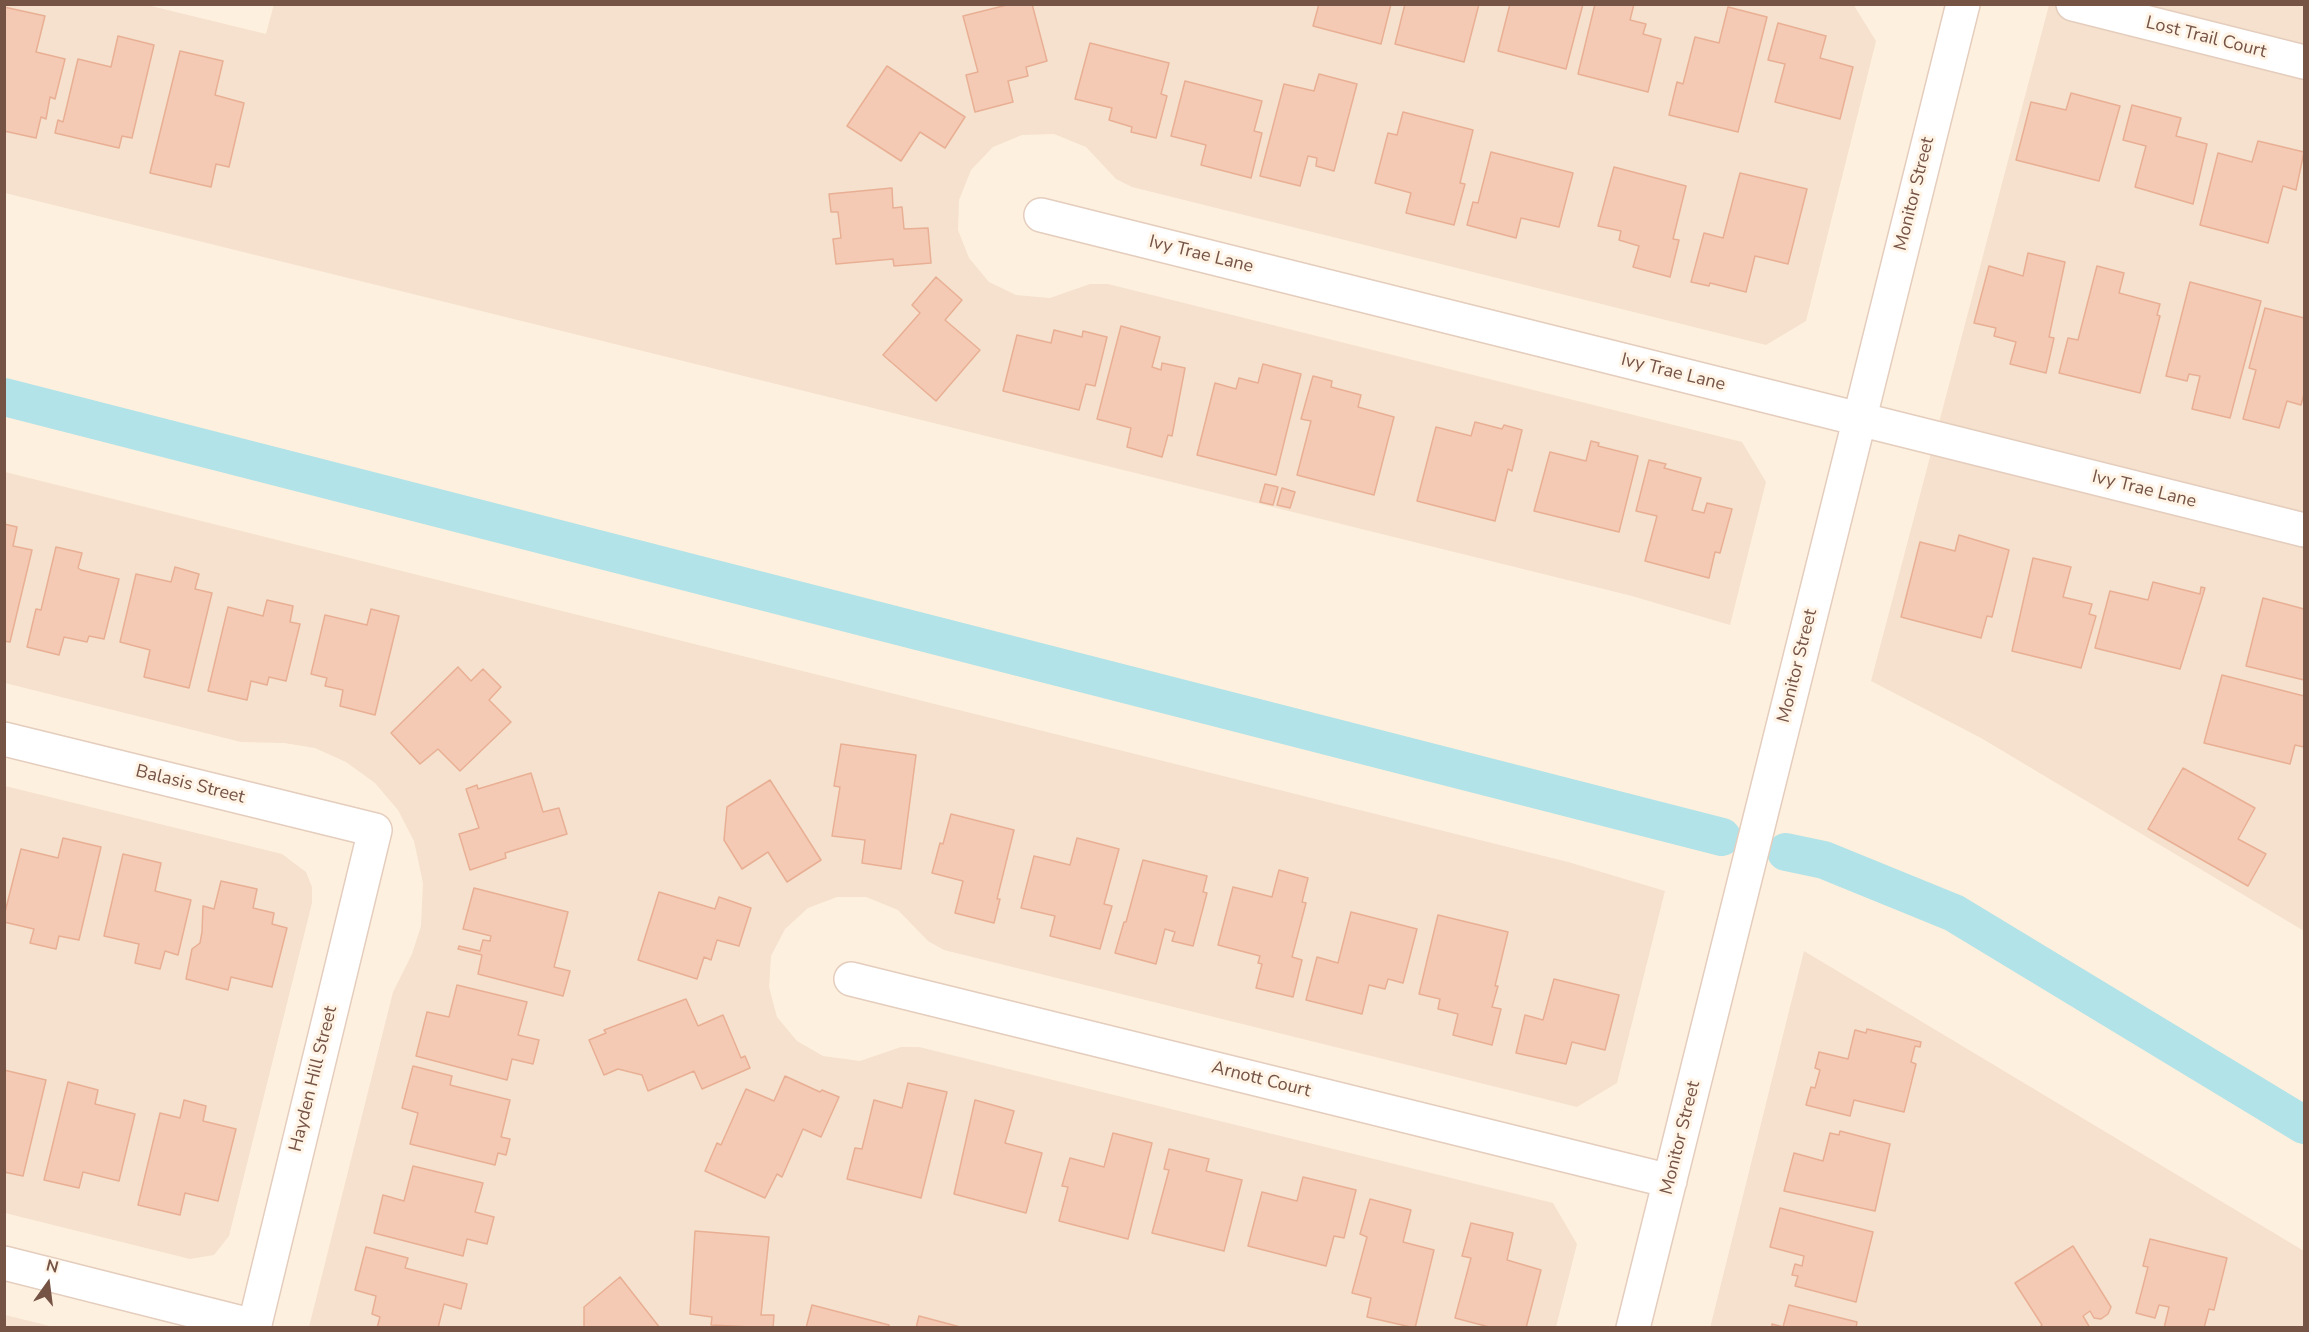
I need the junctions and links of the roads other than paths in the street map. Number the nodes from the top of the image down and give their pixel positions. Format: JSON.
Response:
{"nodes":[{"id":1,"x":1963,"y":4,"type":"edge"},
{"id":2,"x":2073,"y":4,"type":"edge"},
{"id":3,"x":2304,"y":62,"type":"edge"},
{"id":4,"x":1041,"y":215,"type":"dead end"},
{"id":5,"x":1859,"y":419,"type":"junction"},
{"id":6,"x":2304,"y":530,"type":"edge"},
{"id":7,"x":4,"y":739,"type":"edge"},
{"id":8,"x":375,"y":830,"type":"joint"},
{"id":9,"x":851,"y":979,"type":"dead end"},
{"id":10,"x":1670,"y":1181,"type":"junction"},
{"id":11,"x":4,"y":1263,"type":"edge"},
{"id":12,"x":254,"y":1327,"type":"edge"},
{"id":13,"x":1634,"y":1328,"type":"edge"}],
"edges":[{"from":1,"to":5,"type":"street","name":"Monitor Street"},
{"from":2,"to":3,"type":"street","name":"Lost Trail Court"},
{"from":4,"to":5,"type":"street","name":"Ivy Trae Lane"},
{"from":5,"to":6,"type":"street","name":"Ivy Trae Lane"},
{"from":5,"to":10,"type":"street","name":"Monitor Street"},
{"from":7,"to":8,"type":"street","name":"Balasis Street"},
{"from":8,"to":12,"type":"street","name":"Hayden Hill Street"},
{"from":9,"to":10,"type":"street","name":"Arnott Court"},
{"from":10,"to":13,"type":"street","name":"Monitor Street"},
{"from":11,"to":12,"type":"street"}]}
